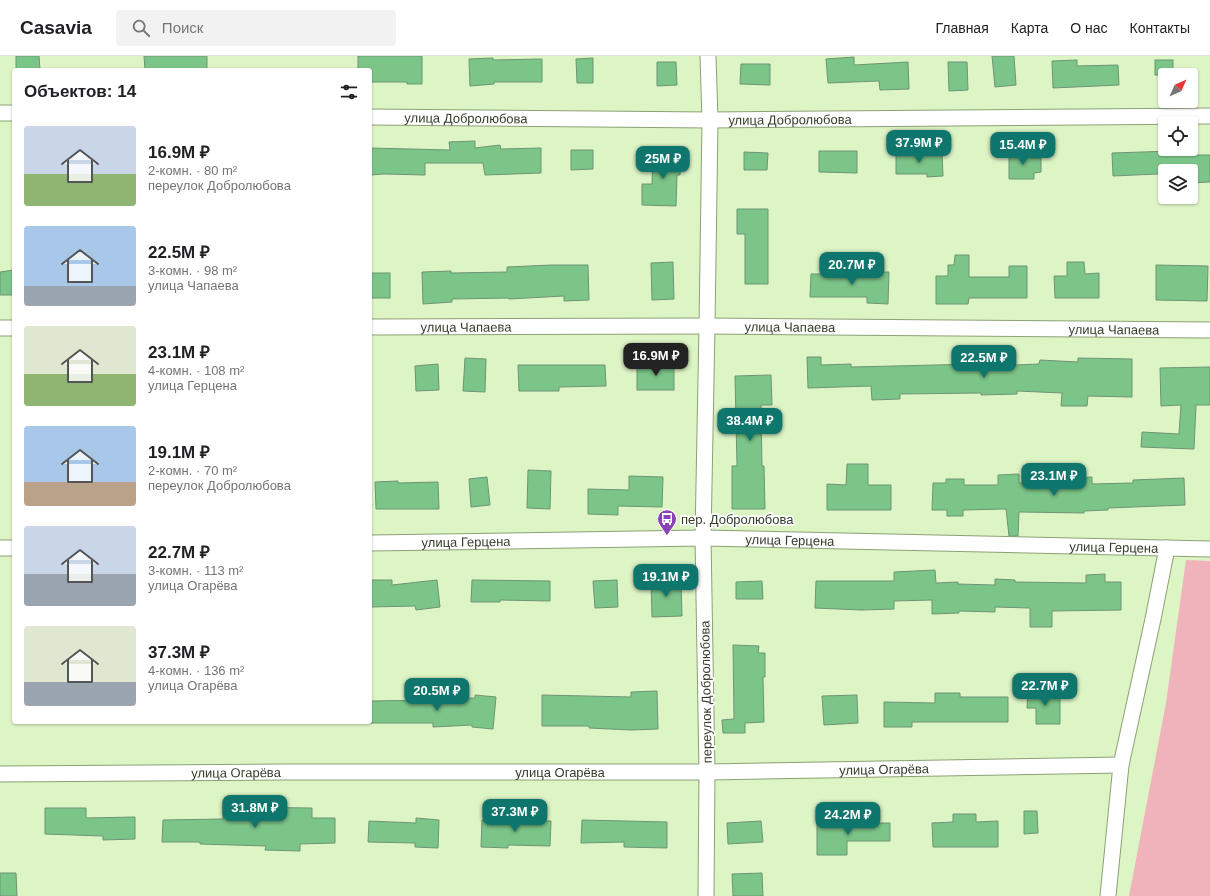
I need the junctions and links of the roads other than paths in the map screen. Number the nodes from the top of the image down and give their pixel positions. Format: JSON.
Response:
{"nodes":[{"id":1,"x":708,"y":56,"type":"edge"},
{"id":2,"x":0,"y":113,"type":"edge"},
{"id":3,"x":12,"y":114,"type":"edge"},
{"id":4,"x":1210,"y":116,"type":"edge"},
{"id":5,"x":372,"y":117,"type":"edge"},
{"id":6,"x":710,"y":120,"type":"junction"},
{"id":7,"x":707,"y":326,"type":"junction"},
{"id":8,"x":372,"y":327,"type":"edge"},
{"id":9,"x":0,"y":328,"type":"edge"},
{"id":10,"x":12,"y":328,"type":"edge"},
{"id":11,"x":1210,"y":330,"type":"edge"},
{"id":12,"x":703,"y":538,"type":"junction"},
{"id":13,"x":372,"y":543,"type":"edge"},
{"id":14,"x":0,"y":548,"type":"edge"},
{"id":15,"x":12,"y":548,"type":"edge"},
{"id":16,"x":1166,"y":548,"type":"junction"},
{"id":17,"x":1210,"y":549,"type":"edge"},
{"id":18,"x":1121,"y":765,"type":"junction"},
{"id":19,"x":708,"y":772,"type":"junction"},
{"id":20,"x":0,"y":774,"type":"edge"},
{"id":21,"x":706,"y":896,"type":"edge"},
{"id":22,"x":1108,"y":896,"type":"edge"}],
"edges":[{"from":1,"to":6,"type":"street","name":"переулок Добролюбова"},
{"from":2,"to":3,"type":"street"},
{"from":4,"to":6,"type":"street","name":"улица Добролюбова"},
{"from":5,"to":6,"type":"street","name":"улица Добролюбова"},
{"from":6,"to":7,"type":"street","name":"переулок Добролюбова"},
{"from":7,"to":8,"type":"street","name":"улица Чапаева"},
{"from":7,"to":11,"type":"street","name":"улица Чапаева"},
{"from":7,"to":12,"type":"street","name":"переулок Добролюбова"},
{"from":9,"to":10,"type":"street"},
{"from":12,"to":13,"type":"street","name":"улица Герцена"},
{"from":12,"to":16,"type":"street","name":"улица Герцена"},
{"from":12,"to":19,"type":"street","name":"переулок Добролюбова"},
{"from":14,"to":15,"type":"street"},
{"from":16,"to":17,"type":"street","name":"улица Герцена"},
{"from":16,"to":18,"type":"street"},
{"from":18,"to":19,"type":"street","name":"улица Огарёва"},
{"from":18,"to":22,"type":"street"},
{"from":19,"to":20,"type":"street","name":"улица Огарёва"},
{"from":19,"to":21,"type":"street","name":"переулок Добролюбова"}]}
